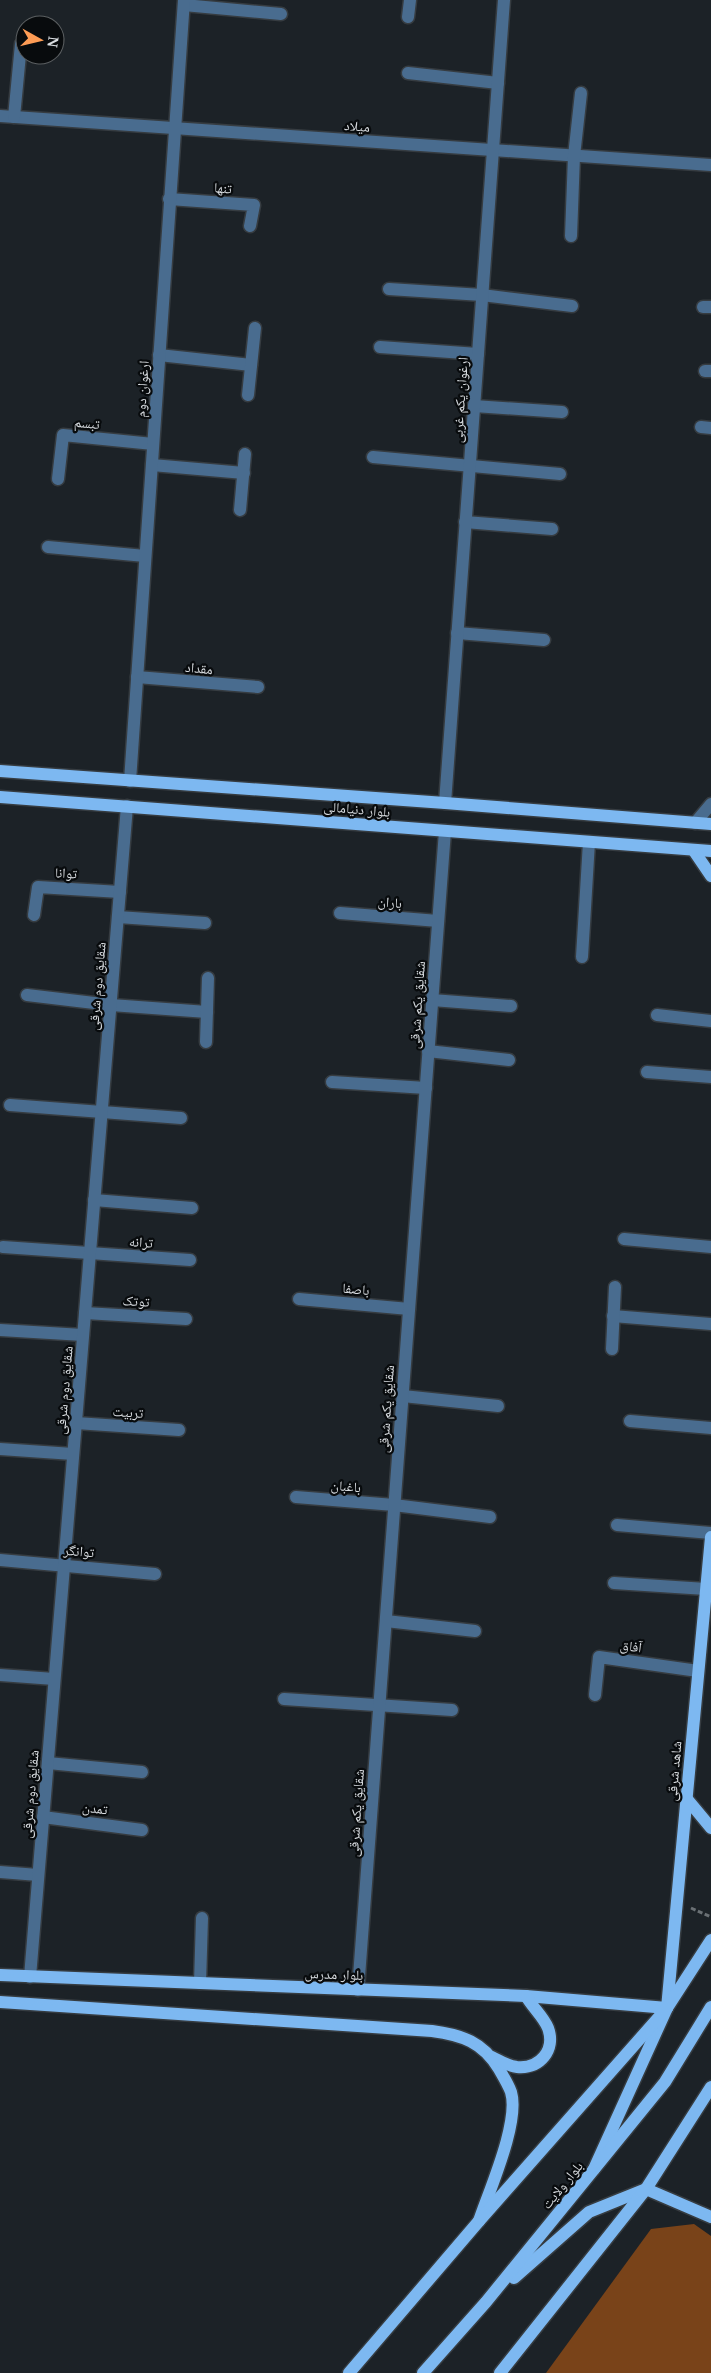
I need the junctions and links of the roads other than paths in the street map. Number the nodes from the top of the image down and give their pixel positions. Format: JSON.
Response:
{"nodes":[{"id":1,"x":410,"y":0,"type":"edge"},
{"id":2,"x":504,"y":0,"type":"edge"},
{"id":3,"x":184,"y":3,"type":"edge"},
{"id":4,"x":281,"y":14,"type":"dead end"},
{"id":5,"x":408,"y":17,"type":"dead end"},
{"id":6,"x":20,"y":65,"type":"edge"},
{"id":7,"x":408,"y":73,"type":"dead end"},
{"id":8,"x":498,"y":83,"type":"junction"},
{"id":9,"x":582,"y":93,"type":"dead end"},
{"id":10,"x":0,"y":116,"type":"edge"},
{"id":11,"x":14,"y":117,"type":"junction"},
{"id":12,"x":174,"y":128,"type":"junction"},
{"id":13,"x":493,"y":150,"type":"junction"},
{"id":14,"x":574,"y":156,"type":"junction"},
{"id":15,"x":711,"y":165,"type":"edge"},
{"id":16,"x":169,"y":199,"type":"junction"},
{"id":17,"x":250,"y":226,"type":"dead end"},
{"id":18,"x":571,"y":236,"type":"dead end"},
{"id":19,"x":389,"y":289,"type":"dead end"},
{"id":20,"x":482,"y":296,"type":"junction"},
{"id":21,"x":572,"y":306,"type":"dead end"},
{"id":22,"x":255,"y":328,"type":"dead end"},
{"id":23,"x":380,"y":347,"type":"dead end"},
{"id":24,"x":478,"y":354,"type":"junction"},
{"id":25,"x":159,"y":355,"type":"junction"},
{"id":26,"x":251,"y":364,"type":"junction"},
{"id":27,"x":248,"y":395,"type":"dead end"},
{"id":28,"x":474,"y":406,"type":"junction"},
{"id":29,"x":562,"y":412,"type":"dead end"},
{"id":30,"x":153,"y":444,"type":"junction"},
{"id":31,"x":245,"y":454,"type":"dead end"},
{"id":32,"x":373,"y":457,"type":"dead end"},
{"id":33,"x":152,"y":464,"type":"junction"},
{"id":34,"x":470,"y":467,"type":"junction"},
{"id":35,"x":244,"y":473,"type":"junction"},
{"id":36,"x":560,"y":474,"type":"dead end"},
{"id":37,"x":58,"y":479,"type":"dead end"},
{"id":38,"x":240,"y":510,"type":"dead end"},
{"id":39,"x":465,"y":522,"type":"junction"},
{"id":40,"x":552,"y":528,"type":"dead end"},
{"id":41,"x":48,"y":547,"type":"dead end"},
{"id":42,"x":146,"y":556,"type":"junction"},
{"id":43,"x":458,"y":633,"type":"junction"},
{"id":44,"x":544,"y":640,"type":"dead end"},
{"id":45,"x":137,"y":678,"type":"junction"},
{"id":46,"x":258,"y":688,"type":"dead end"},
{"id":47,"x":0,"y":772,"type":"edge"},
{"id":48,"x":130,"y":781,"type":"junction"},
{"id":49,"x":0,"y":797,"type":"edge"},
{"id":50,"x":445,"y":803,"type":"junction"},
{"id":51,"x":711,"y":804,"type":"edge"},
{"id":52,"x":127,"y":806,"type":"junction"},
{"id":53,"x":694,"y":823,"type":"junction"},
{"id":54,"x":711,"y":824,"type":"edge"},
{"id":55,"x":445,"y":831,"type":"junction"},
{"id":56,"x":589,"y":842,"type":"junction"},
{"id":57,"x":694,"y":850,"type":"junction"},
{"id":58,"x":711,"y":852,"type":"edge"},
{"id":59,"x":711,"y":876,"type":"edge"},
{"id":60,"x":120,"y":892,"type":"junction"},
{"id":61,"x":340,"y":913,"type":"dead end"},
{"id":62,"x":34,"y":915,"type":"dead end"},
{"id":63,"x":118,"y":917,"type":"junction"},
{"id":64,"x":438,"y":921,"type":"junction"},
{"id":65,"x":205,"y":923,"type":"dead end"},
{"id":66,"x":582,"y":957,"type":"dead end"},
{"id":67,"x":208,"y":978,"type":"dead end"},
{"id":68,"x":27,"y":995,"type":"dead end"},
{"id":69,"x":432,"y":1000,"type":"junction"},
{"id":70,"x":111,"y":1005,"type":"junction"},
{"id":71,"x":511,"y":1006,"type":"dead end"},
{"id":72,"x":207,"y":1012,"type":"junction"},
{"id":73,"x":657,"y":1015,"type":"dead end"},
{"id":74,"x":711,"y":1021,"type":"edge"},
{"id":75,"x":206,"y":1042,"type":"dead end"},
{"id":76,"x":428,"y":1051,"type":"junction"},
{"id":77,"x":509,"y":1060,"type":"dead end"},
{"id":78,"x":647,"y":1072,"type":"dead end"},
{"id":79,"x":711,"y":1077,"type":"edge"},
{"id":80,"x":332,"y":1082,"type":"dead end"},
{"id":81,"x":426,"y":1088,"type":"junction"},
{"id":82,"x":10,"y":1105,"type":"dead end"},
{"id":83,"x":102,"y":1112,"type":"junction"},
{"id":84,"x":180,"y":1118,"type":"dead end"},
{"id":85,"x":94,"y":1200,"type":"junction"},
{"id":86,"x":192,"y":1208,"type":"dead end"},
{"id":87,"x":624,"y":1239,"type":"dead end"},
{"id":88,"x":3,"y":1247,"type":"dead end"},
{"id":89,"x":711,"y":1247,"type":"edge"},
{"id":90,"x":90,"y":1253,"type":"junction"},
{"id":91,"x":190,"y":1260,"type":"dead end"},
{"id":92,"x":615,"y":1287,"type":"dead end"},
{"id":93,"x":299,"y":1299,"type":"dead end"},
{"id":94,"x":409,"y":1309,"type":"junction"},
{"id":95,"x":85,"y":1313,"type":"junction"},
{"id":96,"x":613,"y":1316,"type":"junction"},
{"id":97,"x":186,"y":1319,"type":"dead end"},
{"id":98,"x":711,"y":1324,"type":"edge"},
{"id":99,"x":0,"y":1330,"type":"edge"},
{"id":100,"x":83,"y":1336,"type":"junction"},
{"id":101,"x":612,"y":1349,"type":"dead end"},
{"id":102,"x":402,"y":1396,"type":"junction"},
{"id":103,"x":498,"y":1406,"type":"dead end"},
{"id":104,"x":630,"y":1421,"type":"dead end"},
{"id":105,"x":76,"y":1423,"type":"junction"},
{"id":106,"x":711,"y":1428,"type":"edge"},
{"id":107,"x":179,"y":1430,"type":"dead end"},
{"id":108,"x":0,"y":1449,"type":"edge"},
{"id":109,"x":73,"y":1454,"type":"junction"},
{"id":110,"x":296,"y":1497,"type":"dead end"},
{"id":111,"x":394,"y":1505,"type":"junction"},
{"id":112,"x":490,"y":1517,"type":"dead end"},
{"id":113,"x":618,"y":1524,"type":"dead end"},
{"id":114,"x":711,"y":1532,"type":"edge"},
{"id":115,"x":711,"y":1536,"type":"edge"},
{"id":116,"x":0,"y":1560,"type":"edge"},
{"id":117,"x":64,"y":1565,"type":"junction"},
{"id":118,"x":154,"y":1574,"type":"dead end"},
{"id":119,"x":614,"y":1583,"type":"dead end"},
{"id":120,"x":706,"y":1589,"type":"junction"},
{"id":121,"x":386,"y":1621,"type":"junction"},
{"id":122,"x":475,"y":1630,"type":"dead end"},
{"id":123,"x":698,"y":1671,"type":"junction"},
{"id":124,"x":0,"y":1675,"type":"edge"},
{"id":125,"x":54,"y":1679,"type":"junction"},
{"id":126,"x":595,"y":1696,"type":"dead end"},
{"id":127,"x":284,"y":1699,"type":"dead end"},
{"id":128,"x":379,"y":1704,"type":"junction"},
{"id":129,"x":452,"y":1710,"type":"dead end"},
{"id":130,"x":48,"y":1762,"type":"junction"},
{"id":131,"x":142,"y":1772,"type":"dead end"},
{"id":132,"x":687,"y":1799,"type":"junction"},
{"id":133,"x":43,"y":1817,"type":"junction"},
{"id":134,"x":711,"y":1828,"type":"edge"},
{"id":135,"x":142,"y":1830,"type":"dead end"},
{"id":136,"x":0,"y":1872,"type":"edge"},
{"id":137,"x":38,"y":1875,"type":"junction"},
{"id":138,"x":202,"y":1918,"type":"dead end"},
{"id":139,"x":711,"y":1940,"type":"edge"},
{"id":140,"x":0,"y":1975,"type":"edge"},
{"id":141,"x":30,"y":1977,"type":"junction"},
{"id":142,"x":200,"y":1983,"type":"junction"},
{"id":143,"x":358,"y":1990,"type":"junction"},
{"id":144,"x":526,"y":1996,"type":"junction"},
{"id":145,"x":0,"y":2002,"type":"edge"},
{"id":146,"x":711,"y":2007,"type":"edge"},
{"id":147,"x":667,"y":2008,"type":"junction"},
{"id":148,"x":492,"y":2057,"type":"junction"},
{"id":149,"x":711,"y":2087,"type":"edge"},
{"id":150,"x":594,"y":2169,"type":"junction"},
{"id":151,"x":646,"y":2189,"type":"junction"},
{"id":152,"x":711,"y":2217,"type":"edge"},
{"id":153,"x":479,"y":2221,"type":"junction"},
{"id":154,"x":486,"y":2302,"type":"junction"},
{"id":155,"x":349,"y":2373,"type":"edge"},
{"id":156,"x":424,"y":2373,"type":"edge"},
{"id":157,"x":500,"y":2373,"type":"edge"}],
"edges":[{"from":1,"to":5,"type":"street"},
{"from":2,"to":8,"type":"street","name":"ارغوان یکم غربی"},
{"from":3,"to":4,"type":"street"},
{"from":3,"to":12,"type":"street","name":"ارغوان دوم"},
{"from":6,"to":11,"type":"street"},
{"from":7,"to":8,"type":"street"},
{"from":8,"to":13,"type":"street","name":"ارغوان یکم غربی"},
{"from":9,"to":14,"type":"street"},
{"from":10,"to":11,"type":"street","name":"میلاد"},
{"from":11,"to":12,"type":"street","name":"میلاد"},
{"from":12,"to":13,"type":"street","name":"میلاد"},
{"from":12,"to":16,"type":"street","name":"ارغوان دوم"},
{"from":13,"to":14,"type":"street","name":"میلاد"},
{"from":13,"to":20,"type":"street","name":"ارغوان یکم غربی"},
{"from":14,"to":15,"type":"street","name":"میلاد"},
{"from":14,"to":18,"type":"street"},
{"from":16,"to":17,"type":"street","name":"تنها"},
{"from":16,"to":25,"type":"street","name":"ارغوان دوم"},
{"from":19,"to":20,"type":"street"},
{"from":20,"to":21,"type":"street"},
{"from":20,"to":24,"type":"street","name":"ارغوان یکم غربی"},
{"from":22,"to":26,"type":"street"},
{"from":23,"to":24,"type":"street"},
{"from":24,"to":28,"type":"street","name":"ارغوان یکم غربی"},
{"from":25,"to":26,"type":"street"},
{"from":25,"to":30,"type":"street","name":"ارغوان دوم"},
{"from":26,"to":27,"type":"street"},
{"from":28,"to":29,"type":"street"},
{"from":28,"to":34,"type":"street","name":"ارغوان یکم غربی"},
{"from":30,"to":33,"type":"street","name":"ارغوان دوم"},
{"from":30,"to":37,"type":"street","name":"تبسم"},
{"from":31,"to":35,"type":"street"},
{"from":32,"to":34,"type":"street"},
{"from":33,"to":35,"type":"street"},
{"from":33,"to":42,"type":"street","name":"ارغوان دوم"},
{"from":34,"to":36,"type":"street"},
{"from":34,"to":39,"type":"street","name":"ارغوان یکم غربی"},
{"from":35,"to":38,"type":"street"},
{"from":39,"to":40,"type":"street"},
{"from":39,"to":43,"type":"street","name":"ارغوان یکم غربی"},
{"from":41,"to":42,"type":"street"},
{"from":42,"to":45,"type":"street","name":"ارغوان دوم"},
{"from":43,"to":44,"type":"street"},
{"from":43,"to":50,"type":"street","name":"ارغوان یکم غربی"},
{"from":45,"to":46,"type":"street","name":"مقداد"},
{"from":45,"to":48,"type":"street","name":"ارغوان دوم"},
{"from":47,"to":48,"type":"main road","name":"بلوار دنیامالی"},
{"from":48,"to":50,"type":"main road","name":"بلوار دنیامالی"},
{"from":49,"to":52,"type":"main road","name":"بلوار دنیامالی"},
{"from":50,"to":53,"type":"main road","name":"بلوار دنیامالی"},
{"from":51,"to":53,"type":"street"},
{"from":52,"to":55,"type":"main road","name":"بلوار دنیامالی"},
{"from":52,"to":60,"type":"street","name":"شقایق دوم شرقی"},
{"from":53,"to":54,"type":"main road","name":"بلوار دنیامالی"},
{"from":55,"to":56,"type":"main road","name":"بلوار دنیامالی"},
{"from":55,"to":64,"type":"street","name":"شقایق یکم شرقی"},
{"from":56,"to":57,"type":"main road","name":"بلوار دنیامالی"},
{"from":56,"to":66,"type":"street"},
{"from":57,"to":58,"type":"main road","name":"بلوار دنیامالی"},
{"from":57,"to":59,"type":"main road"},
{"from":60,"to":62,"type":"street","name":"توانا"},
{"from":60,"to":63,"type":"street","name":"شقایق دوم شرقی"},
{"from":61,"to":64,"type":"street","name":"باران"},
{"from":63,"to":65,"type":"street"},
{"from":63,"to":70,"type":"street","name":"شقایق دوم شرقی"},
{"from":64,"to":69,"type":"street","name":"شقایق یکم شرقی"},
{"from":67,"to":72,"type":"street"},
{"from":68,"to":70,"type":"street"},
{"from":69,"to":71,"type":"street"},
{"from":69,"to":76,"type":"street","name":"شقایق یکم شرقی"},
{"from":70,"to":72,"type":"street"},
{"from":70,"to":83,"type":"street","name":"شقایق دوم شرقی"},
{"from":72,"to":75,"type":"street"},
{"from":73,"to":74,"type":"street"},
{"from":76,"to":77,"type":"street"},
{"from":76,"to":81,"type":"street","name":"شقایق یکم شرقی"},
{"from":78,"to":79,"type":"street"},
{"from":80,"to":81,"type":"street"},
{"from":81,"to":94,"type":"street","name":"شقایق یکم شرقی"},
{"from":82,"to":83,"type":"street"},
{"from":83,"to":84,"type":"street"},
{"from":83,"to":85,"type":"street","name":"شقایق دوم شرقی"},
{"from":85,"to":86,"type":"street"},
{"from":85,"to":90,"type":"street","name":"شقایق دوم شرقی"},
{"from":87,"to":89,"type":"street"},
{"from":88,"to":90,"type":"street","name":"ترانه"},
{"from":90,"to":91,"type":"street","name":"ترانه"},
{"from":90,"to":95,"type":"street","name":"شقایق دوم شرقی"},
{"from":92,"to":96,"type":"street"},
{"from":93,"to":94,"type":"street","name":"باصفا"},
{"from":94,"to":102,"type":"street","name":"شقایق یکم شرقی"},
{"from":95,"to":97,"type":"street","name":"توتک"},
{"from":95,"to":100,"type":"street","name":"شقایق دوم شرقی"},
{"from":96,"to":98,"type":"street"},
{"from":96,"to":101,"type":"street"},
{"from":99,"to":100,"type":"street"},
{"from":100,"to":105,"type":"street","name":"شقایق دوم شرقی"},
{"from":102,"to":103,"type":"street"},
{"from":102,"to":111,"type":"street","name":"شقایق یکم شرقی"},
{"from":104,"to":106,"type":"street"},
{"from":105,"to":107,"type":"street","name":"تربیت"},
{"from":105,"to":109,"type":"street","name":"شقایق دوم شرقی"},
{"from":108,"to":109,"type":"street"},
{"from":109,"to":117,"type":"street","name":"شقایق دوم شرقی"},
{"from":110,"to":111,"type":"street","name":"باغبان"},
{"from":111,"to":112,"type":"street","name":"باغبان"},
{"from":111,"to":121,"type":"street","name":"شقایق یکم شرقی"},
{"from":113,"to":114,"type":"street"},
{"from":115,"to":120,"type":"main road","name":"شاهد شرقی"},
{"from":116,"to":117,"type":"street","name":"توانگر"},
{"from":117,"to":118,"type":"street","name":"توانگر"},
{"from":117,"to":125,"type":"street","name":"شقایق دوم شرقی"},
{"from":119,"to":120,"type":"street"},
{"from":120,"to":123,"type":"main road","name":"شاهد شرقی"},
{"from":121,"to":122,"type":"street"},
{"from":121,"to":128,"type":"street","name":"شقایق یکم شرقی"},
{"from":123,"to":126,"type":"street","name":"آفاق"},
{"from":123,"to":132,"type":"main road","name":"شاهد شرقی"},
{"from":124,"to":125,"type":"street"},
{"from":125,"to":130,"type":"street","name":"شقایق دوم شرقی"},
{"from":127,"to":128,"type":"street"},
{"from":128,"to":129,"type":"street"},
{"from":128,"to":143,"type":"street","name":"شقایق یکم شرقی"},
{"from":130,"to":131,"type":"street"},
{"from":130,"to":133,"type":"street","name":"شقایق دوم شرقی"},
{"from":132,"to":134,"type":"main road"},
{"from":132,"to":147,"type":"main road","name":"شاهد شرقی"},
{"from":133,"to":135,"type":"street","name":"تمدن"},
{"from":133,"to":137,"type":"street","name":"شقایق دوم شرقی"},
{"from":136,"to":137,"type":"street"},
{"from":137,"to":141,"type":"street","name":"شقایق دوم شرقی"},
{"from":138,"to":142,"type":"street"},
{"from":139,"to":147,"type":"main road"},
{"from":140,"to":141,"type":"main road","name":"بلوار مدرس"},
{"from":141,"to":142,"type":"main road","name":"بلوار مدرس"},
{"from":142,"to":143,"type":"main road","name":"بلوار مدرس"},
{"from":143,"to":144,"type":"main road","name":"بلوار مدرس"},
{"from":144,"to":147,"type":"main road","name":"بلوار مدرس"},
{"from":144,"to":148,"type":"main road"},
{"from":145,"to":148,"type":"main road"},
{"from":146,"to":150,"type":"main road","name":"بلوار ولایت"},
{"from":147,"to":150,"type":"main road"},
{"from":147,"to":153,"type":"main road"},
{"from":148,"to":153,"type":"main road"},
{"from":149,"to":151,"type":"main road"},
{"from":150,"to":154,"type":"main road","name":"بلوار ولایت"},
{"from":151,"to":152,"type":"main road"},
{"from":151,"to":154,"type":"main road"},
{"from":151,"to":157,"type":"main road"},
{"from":153,"to":155,"type":"main road"},
{"from":154,"to":156,"type":"main road","name":"بلوار ولایت"}]}
